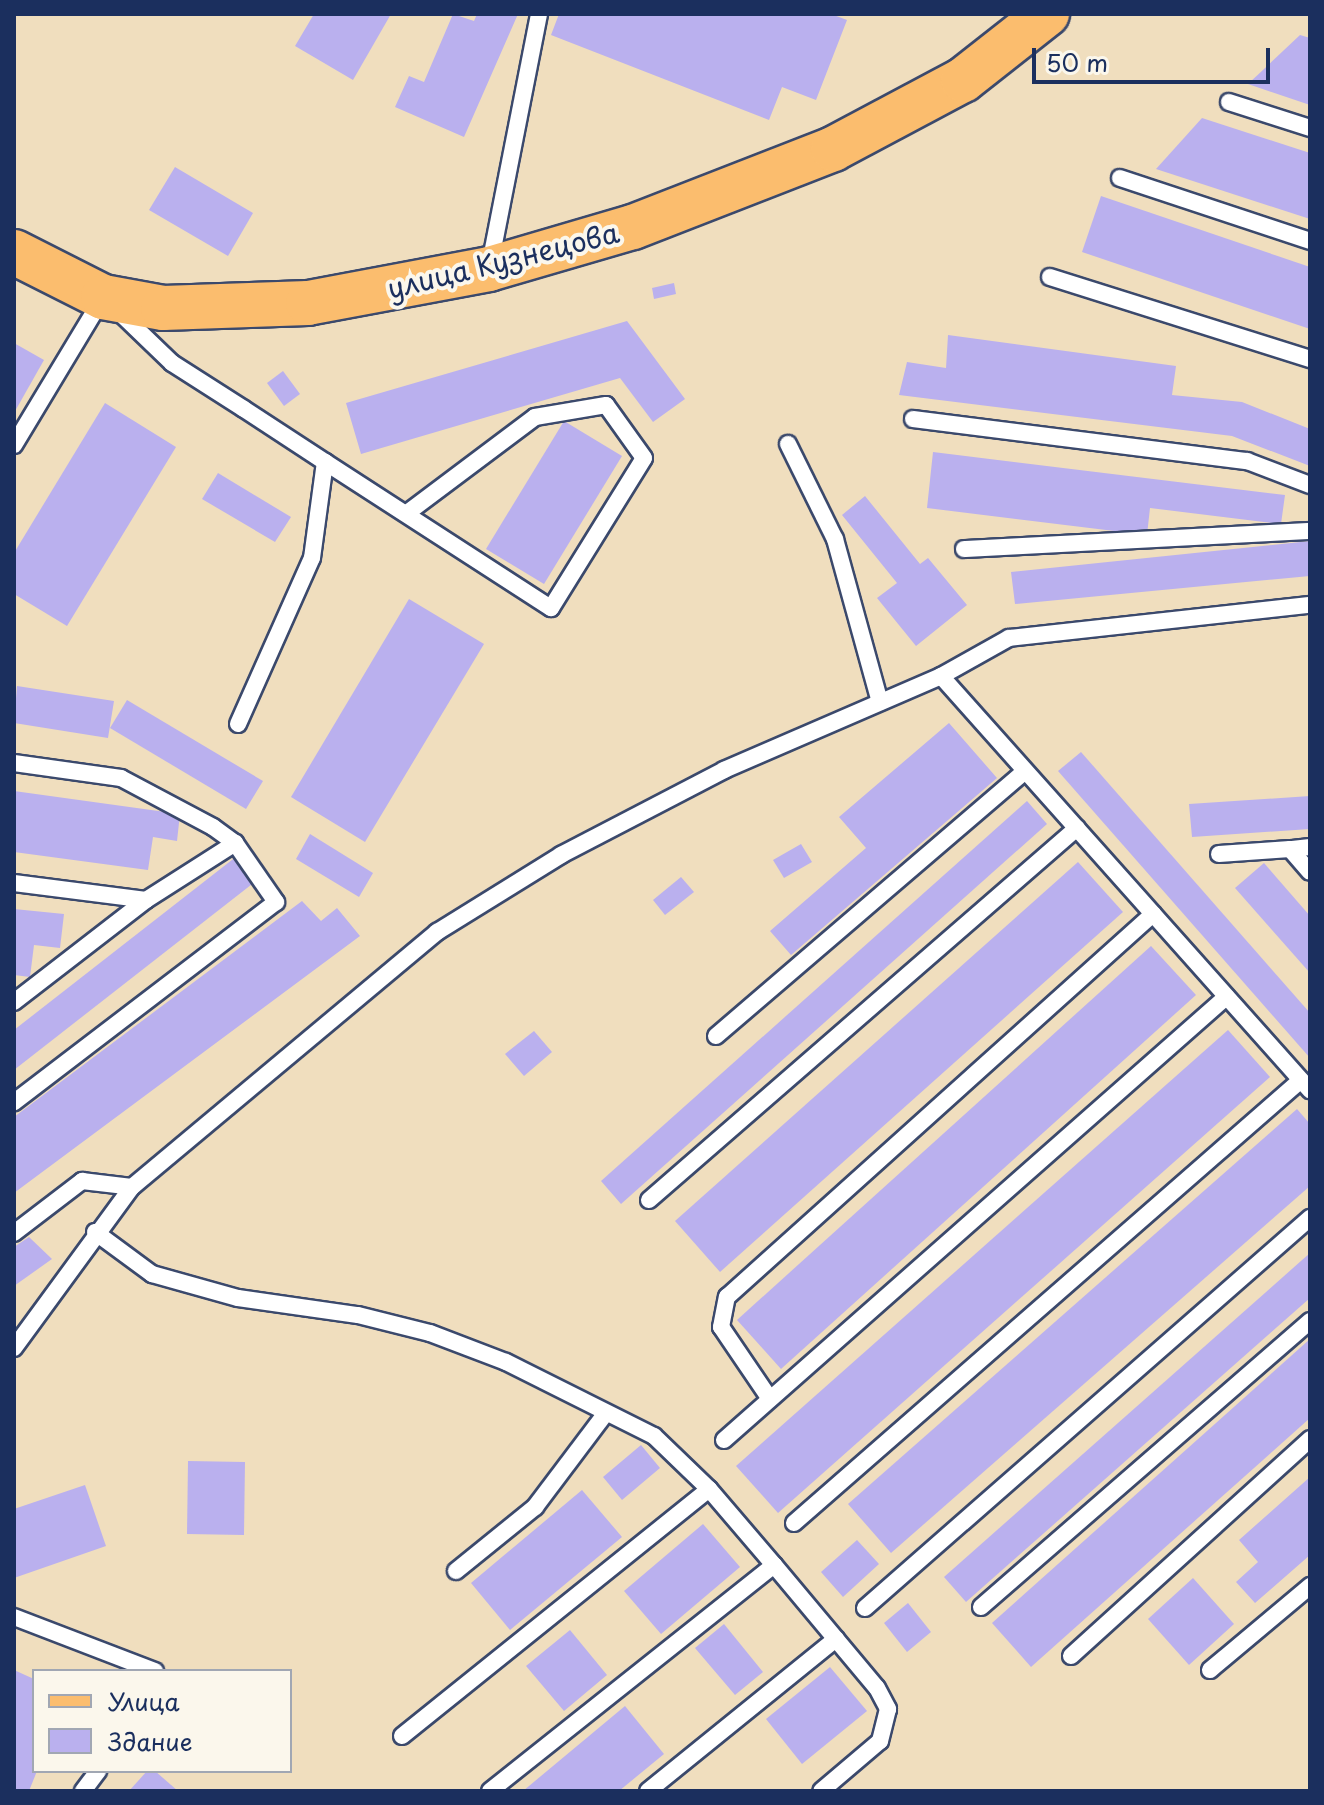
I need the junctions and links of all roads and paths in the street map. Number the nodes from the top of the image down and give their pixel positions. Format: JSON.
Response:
{"nodes":[{"id":1,"x":539,"y":14,"type":"edge"},
{"id":2,"x":1047,"y":14,"type":"edge"},
{"id":3,"x":1229,"y":102,"type":"dead end"},
{"id":4,"x":1310,"y":128,"type":"edge"},
{"id":5,"x":1120,"y":178,"type":"dead end"},
{"id":6,"x":1310,"y":241,"type":"edge"},
{"id":7,"x":14,"y":252,"type":"edge"},
{"id":8,"x":489,"y":269,"type":"junction"},
{"id":9,"x":1050,"y":277,"type":"dead end"},
{"id":10,"x":103,"y":297,"type":"junction"},
{"id":11,"x":1310,"y":359,"type":"edge"},
{"id":12,"x":913,"y":419,"type":"dead end"},
{"id":13,"x":788,"y":444,"type":"dead end"},
{"id":14,"x":14,"y":445,"type":"edge"},
{"id":15,"x":325,"y":462,"type":"junction"},
{"id":16,"x":1310,"y":485,"type":"edge"},
{"id":17,"x":406,"y":514,"type":"junction"},
{"id":18,"x":1310,"y":531,"type":"edge"},
{"id":19,"x":964,"y":549,"type":"dead end"},
{"id":20,"x":1310,"y":605,"type":"edge"},
{"id":21,"x":941,"y":676,"type":"junction"},
{"id":22,"x":880,"y":702,"type":"junction"},
{"id":23,"x":238,"y":724,"type":"dead end"},
{"id":24,"x":14,"y":763,"type":"edge"},
{"id":25,"x":1025,"y":771,"type":"junction"},
{"id":26,"x":1077,"y":828,"type":"junction"},
{"id":27,"x":235,"y":843,"type":"junction"},
{"id":28,"x":1310,"y":847,"type":"edge"},
{"id":29,"x":1290,"y":849,"type":"junction"},
{"id":30,"x":1219,"y":854,"type":"dead end"},
{"id":31,"x":1310,"y":872,"type":"edge"},
{"id":32,"x":14,"y":883,"type":"edge"},
{"id":33,"x":146,"y":900,"type":"junction"},
{"id":34,"x":1153,"y":914,"type":"junction"},
{"id":35,"x":1226,"y":997,"type":"junction"},
{"id":36,"x":14,"y":1002,"type":"edge"},
{"id":37,"x":716,"y":1036,"type":"dead end"},
{"id":38,"x":1305,"y":1085,"type":"edge"},
{"id":39,"x":14,"y":1102,"type":"edge"},
{"id":40,"x":132,"y":1187,"type":"junction"},
{"id":41,"x":649,"y":1200,"type":"dead end"},
{"id":42,"x":1310,"y":1218,"type":"edge"},
{"id":43,"x":95,"y":1232,"type":"junction"},
{"id":44,"x":14,"y":1233,"type":"edge"},
{"id":45,"x":1310,"y":1321,"type":"edge"},
{"id":46,"x":14,"y":1348,"type":"edge"},
{"id":47,"x":770,"y":1399,"type":"junction"},
{"id":48,"x":605,"y":1414,"type":"junction"},
{"id":49,"x":1310,"y":1439,"type":"edge"},
{"id":50,"x":724,"y":1440,"type":"dead end"},
{"id":51,"x":709,"y":1489,"type":"junction"},
{"id":52,"x":794,"y":1523,"type":"dead end"},
{"id":53,"x":774,"y":1565,"type":"junction"},
{"id":54,"x":456,"y":1571,"type":"dead end"},
{"id":55,"x":1310,"y":1586,"type":"edge"},
{"id":56,"x":981,"y":1607,"type":"dead end"},
{"id":57,"x":865,"y":1608,"type":"dead end"},
{"id":58,"x":14,"y":1617,"type":"edge"},
{"id":59,"x":836,"y":1639,"type":"junction"},
{"id":60,"x":1071,"y":1656,"type":"dead end"},
{"id":61,"x":150,"y":1669,"type":"edge"},
{"id":62,"x":1210,"y":1670,"type":"dead end"},
{"id":63,"x":402,"y":1736,"type":"dead end"},
{"id":64,"x":96,"y":1773,"type":"edge"},
{"id":65,"x":83,"y":1791,"type":"edge"},
{"id":66,"x":490,"y":1791,"type":"edge"},
{"id":67,"x":648,"y":1791,"type":"edge"},
{"id":68,"x":821,"y":1791,"type":"edge"}],
"edges":[{"from":1,"to":8,"type":"lane"},
{"from":2,"to":8,"type":"main road","name":"улица Кузнецова"},
{"from":3,"to":4,"type":"lane"},
{"from":5,"to":6,"type":"lane"},
{"from":7,"to":10,"type":"main road","name":"улица Кузнецова"},
{"from":8,"to":10,"type":"main road","name":"улица Кузнецова"},
{"from":9,"to":11,"type":"lane"},
{"from":10,"to":14,"type":"lane"},
{"from":10,"to":15,"type":"lane"},
{"from":12,"to":16,"type":"lane"},
{"from":13,"to":22,"type":"lane"},
{"from":15,"to":17,"type":"lane"},
{"from":15,"to":23,"type":"lane"},
{"from":17,"to":17,"type":"lane"},
{"from":18,"to":19,"type":"lane"},
{"from":20,"to":21,"type":"lane"},
{"from":21,"to":22,"type":"lane"},
{"from":21,"to":25,"type":"lane"},
{"from":22,"to":40,"type":"lane"},
{"from":24,"to":27,"type":"lane"},
{"from":25,"to":26,"type":"lane"},
{"from":25,"to":37,"type":"lane"},
{"from":26,"to":34,"type":"lane"},
{"from":26,"to":41,"type":"lane"},
{"from":27,"to":33,"type":"lane"},
{"from":27,"to":39,"type":"lane"},
{"from":28,"to":29,"type":"lane"},
{"from":29,"to":30,"type":"lane"},
{"from":29,"to":31,"type":"lane"},
{"from":32,"to":33,"type":"lane"},
{"from":33,"to":36,"type":"lane"},
{"from":34,"to":35,"type":"lane"},
{"from":34,"to":47,"type":"lane"},
{"from":35,"to":38,"type":"lane"},
{"from":35,"to":47,"type":"lane"},
{"from":38,"to":52,"type":"lane"},
{"from":40,"to":43,"type":"lane"},
{"from":40,"to":44,"type":"lane"},
{"from":42,"to":57,"type":"lane"},
{"from":43,"to":46,"type":"lane"},
{"from":43,"to":48,"type":"lane"},
{"from":45,"to":56,"type":"lane"},
{"from":47,"to":50,"type":"lane"},
{"from":48,"to":51,"type":"lane"},
{"from":48,"to":54,"type":"lane"},
{"from":49,"to":60,"type":"lane"},
{"from":51,"to":53,"type":"lane"},
{"from":51,"to":63,"type":"lane"},
{"from":53,"to":59,"type":"lane"},
{"from":53,"to":66,"type":"lane"},
{"from":55,"to":62,"type":"lane"},
{"from":58,"to":61,"type":"lane"},
{"from":59,"to":67,"type":"lane"},
{"from":59,"to":68,"type":"lane"},
{"from":64,"to":65,"type":"lane"}]}
